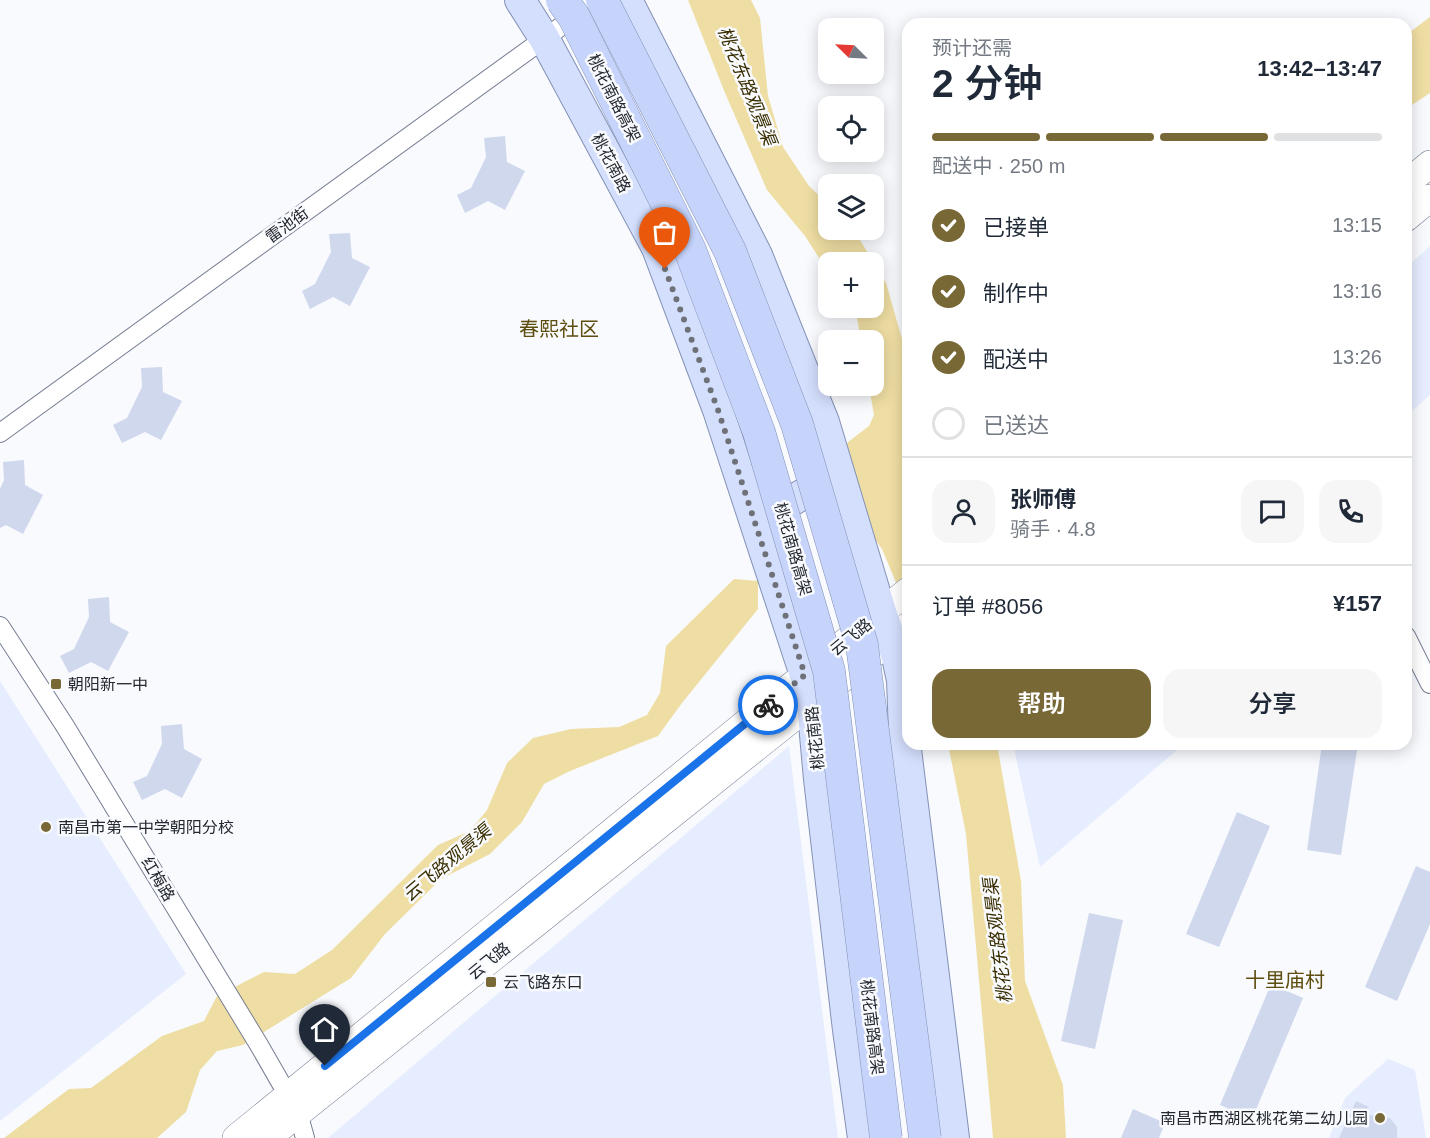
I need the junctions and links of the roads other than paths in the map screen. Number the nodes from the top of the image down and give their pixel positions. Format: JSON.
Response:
{"nodes":[{"id":1,"x":520,"y":0,"type":"edge"},
{"id":2,"x":603,"y":0,"type":"edge"},
{"id":3,"x":627,"y":0,"type":"edge"},
{"id":4,"x":568,"y":9,"type":"edge"},
{"id":5,"x":544,"y":38,"type":"junction"},
{"id":6,"x":1430,"y":164,"type":"edge"},
{"id":7,"x":1412,"y":179,"type":"edge"},
{"id":8,"x":1430,"y":198,"type":"edge"},
{"id":9,"x":1412,"y":213,"type":"edge"},
{"id":10,"x":0,"y":433,"type":"edge"},
{"id":11,"x":839,"y":473,"type":"junction"},
{"id":12,"x":754,"y":522,"type":"junction"},
{"id":13,"x":897,"y":617,"type":"edge"},
{"id":14,"x":0,"y":626,"type":"edge"},
{"id":15,"x":1412,"y":648,"type":"edge"},
{"id":16,"x":902,"y":680,"type":"edge"},
{"id":17,"x":1430,"y":684,"type":"edge"},
{"id":18,"x":808,"y":689,"type":"junction"},
{"id":19,"x":902,"y":734,"type":"edge"},
{"id":20,"x":906,"y":750,"type":"edge"},
{"id":21,"x":819,"y":770,"type":"junction"},
{"id":22,"x":297,"y":1116,"type":"edge"},
{"id":23,"x":236,"y":1138,"type":"edge"},
{"id":24,"x":267,"y":1138,"type":"edge"},
{"id":25,"x":863,"y":1138,"type":"edge"},
{"id":26,"x":886,"y":1138,"type":"edge"},
{"id":27,"x":925,"y":1138,"type":"edge"},
{"id":28,"x":954,"y":1138,"type":"edge"}],
"edges":[{"from":1,"to":5,"type":"main road","name":"桃花南路"},
{"from":2,"to":27,"type":"highway","name":"桃花南路高架","bridge":true},
{"from":3,"to":11,"type":"main road"},
{"from":4,"to":5,"type":"street","name":"雷池街"},
{"from":4,"to":26,"type":"highway","name":"桃花南路高架","bridge":true},
{"from":5,"to":10,"type":"street","name":"雷池街"},
{"from":5,"to":12,"type":"main road","name":"桃花南路"},
{"from":6,"to":7,"type":"main road"},
{"from":8,"to":9,"type":"main road"},
{"from":11,"to":12,"type":"main road"},
{"from":11,"to":13,"type":"main road"},
{"from":12,"to":18,"type":"main road","name":"桃花南路"},
{"from":13,"to":16,"type":"main road"},
{"from":13,"to":18,"type":"main road","name":"云飞路"},
{"from":14,"to":22,"type":"street","name":"红梅路"},
{"from":15,"to":17,"type":"street"},
{"from":18,"to":21,"type":"main road","name":"桃花南路"},
{"from":18,"to":22,"type":"main road","name":"云飞路"},
{"from":19,"to":21,"type":"main road"},
{"from":20,"to":28,"type":"main road"},
{"from":21,"to":25,"type":"main road","name":"桃花南路"},
{"from":22,"to":23,"type":"main road","name":"云飞路"},
{"from":22,"to":24,"type":"main road","name":"云飞路"}]}
